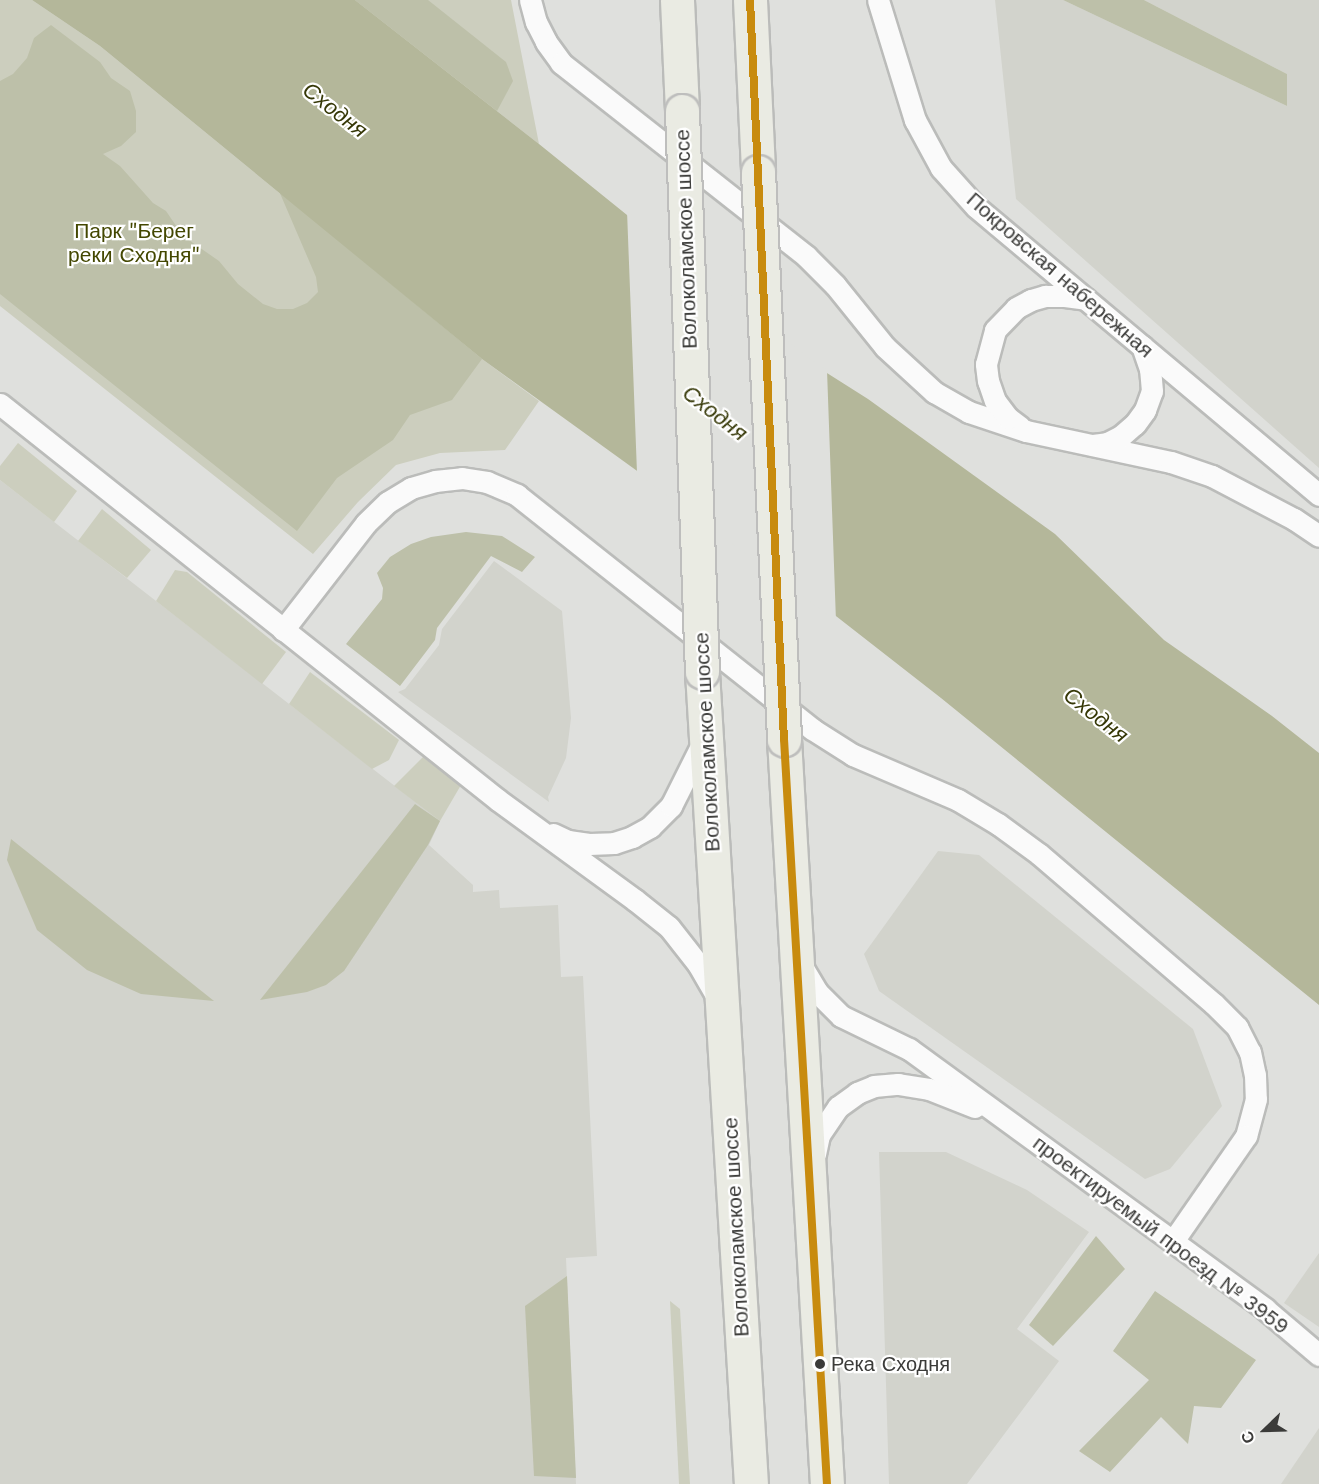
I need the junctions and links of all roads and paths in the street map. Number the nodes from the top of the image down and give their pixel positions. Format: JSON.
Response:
{"nodes":[{"id":1,"x":530,"y":0,"type":"edge"},
{"id":2,"x":677,"y":0,"type":"edge"},
{"id":3,"x":750,"y":0,"type":"edge"},
{"id":4,"x":878,"y":0,"type":"edge"},
{"id":5,"x":1086,"y":299,"type":"junction"},
{"id":6,"x":1142,"y":346,"type":"junction"},
{"id":7,"x":0,"y":404,"type":"edge"},
{"id":8,"x":1026,"y":431,"type":"junction"},
{"id":9,"x":1090,"y":446,"type":"junction"},
{"id":10,"x":1319,"y":495,"type":"edge"},
{"id":11,"x":1319,"y":536,"type":"edge"},
{"id":12,"x":283,"y":630,"type":"junction"},
{"id":13,"x":706,"y":737,"type":"junction"},
{"id":14,"x":528,"y":823,"type":"junction"},
{"id":15,"x":796,"y":956,"type":"junction"},
{"id":16,"x":722,"y":1005,"type":"junction"},
{"id":17,"x":1001,"y":1116,"type":"junction"},
{"id":18,"x":811,"y":1186,"type":"junction"},
{"id":19,"x":1173,"y":1241,"type":"junction"},
{"id":20,"x":1319,"y":1355,"type":"edge"},
{"id":21,"x":751,"y":1484,"type":"edge"},
{"id":22,"x":827,"y":1484,"type":"edge"}],
"edges":[{"from":1,"to":8,"type":"street"},
{"from":2,"to":13,"type":"main road","name":"Волоколамское шоссе","bridge":true},
{"from":3,"to":15,"type":"main road","bridge":true},
{"from":4,"to":5,"type":"street","name":"Покровская набережная"},
{"from":5,"to":6,"type":"street","name":"Покровская набережная"},
{"from":5,"to":8,"type":"street"},
{"from":6,"to":9,"type":"street"},
{"from":6,"to":10,"type":"street","name":"Покровская набережная"},
{"from":7,"to":12,"type":"street"},
{"from":8,"to":9,"type":"street"},
{"from":9,"to":11,"type":"street"},
{"from":12,"to":14,"type":"street"},
{"from":12,"to":19,"type":"street"},
{"from":13,"to":14,"type":"street"},
{"from":13,"to":16,"type":"main road","name":"Волоколамское шоссе"},
{"from":14,"to":16,"type":"street"},
{"from":15,"to":17,"type":"street","name":"проектируемый проезд № 3959"},
{"from":15,"to":18,"type":"main road"},
{"from":16,"to":21,"type":"main road","name":"Волоколамское шоссе"},
{"from":17,"to":18,"type":"street","name":"проектируемый проезд № 3959"},
{"from":17,"to":19,"type":"street","name":"проектируемый проезд № 3959"},
{"from":18,"to":22,"type":"main road"},
{"from":19,"to":20,"type":"street","name":"проектируемый проезд № 3959"}]}
